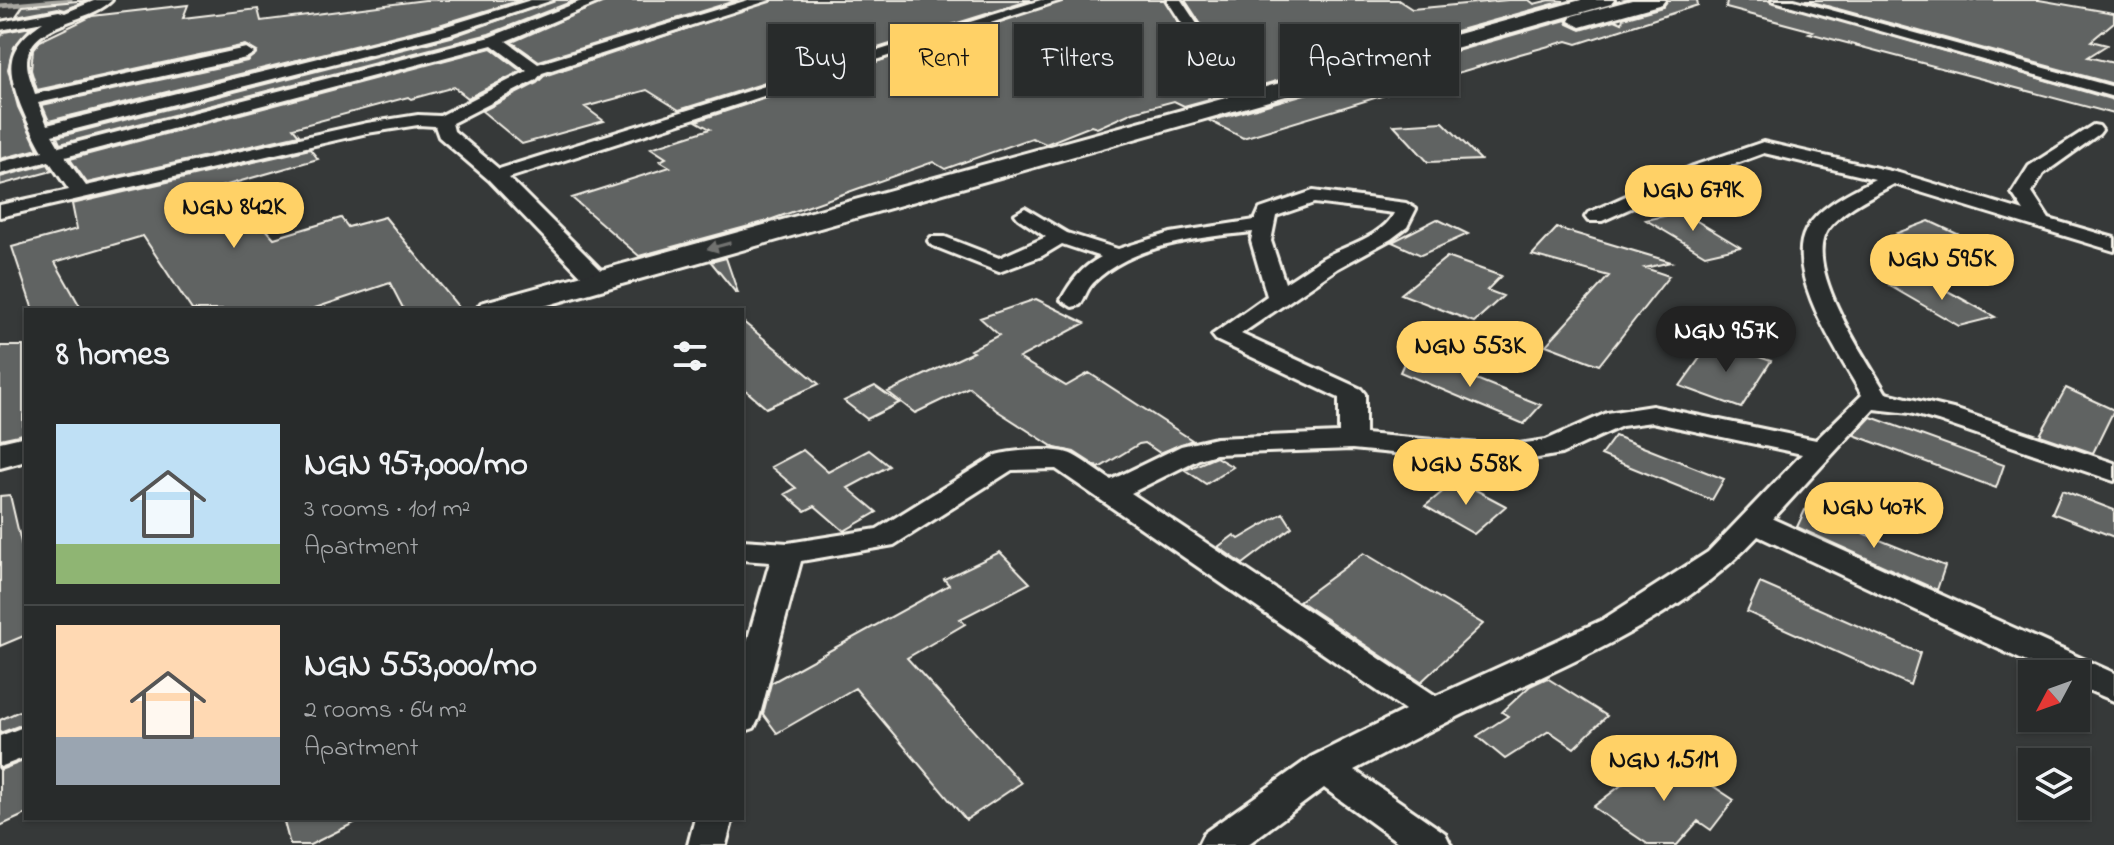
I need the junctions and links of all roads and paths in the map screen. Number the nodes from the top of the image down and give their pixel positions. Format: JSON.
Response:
{"nodes":[{"id":1,"x":105,"y":0,"type":"edge"},
{"id":2,"x":546,"y":0,"type":"edge"},
{"id":3,"x":597,"y":0,"type":"edge"},
{"id":4,"x":763,"y":0,"type":"edge"},
{"id":5,"x":1055,"y":0,"type":"edge"},
{"id":6,"x":1174,"y":0,"type":"edge"},
{"id":7,"x":1604,"y":0,"type":"edge"},
{"id":8,"x":1655,"y":0,"type":"edge"},
{"id":9,"x":1778,"y":0,"type":"edge"},
{"id":10,"x":1797,"y":0,"type":"edge"},
{"id":11,"x":79,"y":13,"type":"junction"},
{"id":12,"x":0,"y":26,"type":"edge"},
{"id":13,"x":495,"y":40,"type":"junction"},
{"id":14,"x":246,"y":53,"type":"dead end"},
{"id":15,"x":536,"y":70,"type":"junction"},
{"id":16,"x":2114,"y":89,"type":"edge"},
{"id":17,"x":26,"y":101,"type":"junction"},
{"id":18,"x":1241,"y":102,"type":"junction"},
{"id":19,"x":443,"y":121,"type":"junction"},
{"id":20,"x":2093,"y":130,"type":"dead end"},
{"id":21,"x":41,"y":132,"type":"junction"},
{"id":22,"x":52,"y":152,"type":"junction"},
{"id":23,"x":0,"y":168,"type":"edge"},
{"id":24,"x":496,"y":176,"type":"junction"},
{"id":25,"x":1892,"y":177,"type":"junction"},
{"id":26,"x":81,"y":193,"type":"junction"},
{"id":27,"x":0,"y":211,"type":"edge"},
{"id":28,"x":1025,"y":214,"type":"dead end"},
{"id":29,"x":1595,"y":217,"type":"dead end"},
{"id":30,"x":2041,"y":222,"type":"junction"},
{"id":31,"x":1265,"y":225,"type":"junction"},
{"id":32,"x":1060,"y":237,"type":"junction"},
{"id":33,"x":938,"y":241,"type":"dead end"},
{"id":34,"x":2114,"y":245,"type":"edge"},
{"id":35,"x":1119,"y":256,"type":"junction"},
{"id":36,"x":597,"y":279,"type":"junction"},
{"id":37,"x":1278,"y":296,"type":"junction"},
{"id":38,"x":1072,"y":300,"type":"dead end"},
{"id":39,"x":500,"y":308,"type":"edge"},
{"id":40,"x":577,"y":308,"type":"edge"},
{"id":41,"x":1877,"y":399,"type":"junction"},
{"id":42,"x":1352,"y":441,"type":"junction"},
{"id":43,"x":24,"y":449,"type":"edge"},
{"id":44,"x":1822,"y":450,"type":"junction"},
{"id":45,"x":0,"y":455,"type":"edge"},
{"id":46,"x":2114,"y":472,"type":"edge"},
{"id":47,"x":24,"y":476,"type":"edge"},
{"id":48,"x":0,"y":483,"type":"edge"},
{"id":49,"x":1110,"y":492,"type":"junction"},
{"id":50,"x":1754,"y":522,"type":"junction"},
{"id":51,"x":744,"y":550,"type":"edge"},
{"id":52,"x":788,"y":553,"type":"junction"},
{"id":53,"x":2114,"y":688,"type":"edge"},
{"id":54,"x":744,"y":711,"type":"edge"},
{"id":55,"x":1434,"y":712,"type":"junction"},
{"id":56,"x":24,"y":742,"type":"edge"},
{"id":57,"x":0,"y":752,"type":"edge"},
{"id":58,"x":1324,"y":768,"type":"junction"},
{"id":59,"x":713,"y":820,"type":"edge"},
{"id":60,"x":707,"y":845,"type":"edge"},
{"id":61,"x":1217,"y":845,"type":"edge"},
{"id":62,"x":1432,"y":845,"type":"edge"}],
"edges":[{"from":1,"to":11,"type":"street"},
{"from":2,"to":21,"type":"street"},
{"from":3,"to":13,"type":"street"},
{"from":4,"to":15,"type":"street"},
{"from":5,"to":24,"type":"street"},
{"from":6,"to":18,"type":"street"},
{"from":7,"to":18,"type":"main road"},
{"from":8,"to":40,"type":"main road"},
{"from":9,"to":16,"type":"street"},
{"from":10,"to":16,"type":"street"},
{"from":11,"to":12,"type":"street"},
{"from":11,"to":17,"type":"street"},
{"from":13,"to":15,"type":"street"},
{"from":13,"to":22,"type":"street"},
{"from":14,"to":17,"type":"street"},
{"from":15,"to":19,"type":"street"},
{"from":17,"to":21,"type":"street"},
{"from":18,"to":36,"type":"main road","one_way":true},
{"from":19,"to":24,"type":"street"},
{"from":19,"to":26,"type":"street"},
{"from":20,"to":30,"type":"street"},
{"from":21,"to":22,"type":"street"},
{"from":22,"to":23,"type":"street"},
{"from":22,"to":26,"type":"street"},
{"from":24,"to":36,"type":"street"},
{"from":25,"to":29,"type":"street"},
{"from":25,"to":30,"type":"street"},
{"from":25,"to":41,"type":"street"},
{"from":26,"to":27,"type":"street"},
{"from":28,"to":32,"type":"street"},
{"from":30,"to":34,"type":"street"},
{"from":31,"to":35,"type":"street"},
{"from":31,"to":37,"type":"street"},
{"from":31,"to":37,"type":"street"},
{"from":32,"to":33,"type":"street"},
{"from":32,"to":35,"type":"street"},
{"from":35,"to":38,"type":"street"},
{"from":36,"to":39,"type":"main road"},
{"from":37,"to":42,"type":"street"},
{"from":41,"to":44,"type":"street"},
{"from":41,"to":46,"type":"street"},
{"from":42,"to":44,"type":"street"},
{"from":42,"to":49,"type":"street"},
{"from":43,"to":45,"type":"main road"},
{"from":44,"to":50,"type":"street"},
{"from":47,"to":48,"type":"main road"},
{"from":49,"to":52,"type":"street"},
{"from":49,"to":55,"type":"street"},
{"from":50,"to":53,"type":"street"},
{"from":50,"to":55,"type":"street"},
{"from":51,"to":52,"type":"street"},
{"from":52,"to":54,"type":"street"},
{"from":55,"to":58,"type":"street"},
{"from":56,"to":57,"type":"street"},
{"from":58,"to":61,"type":"street"},
{"from":58,"to":62,"type":"street"},
{"from":59,"to":60,"type":"street"}]}
